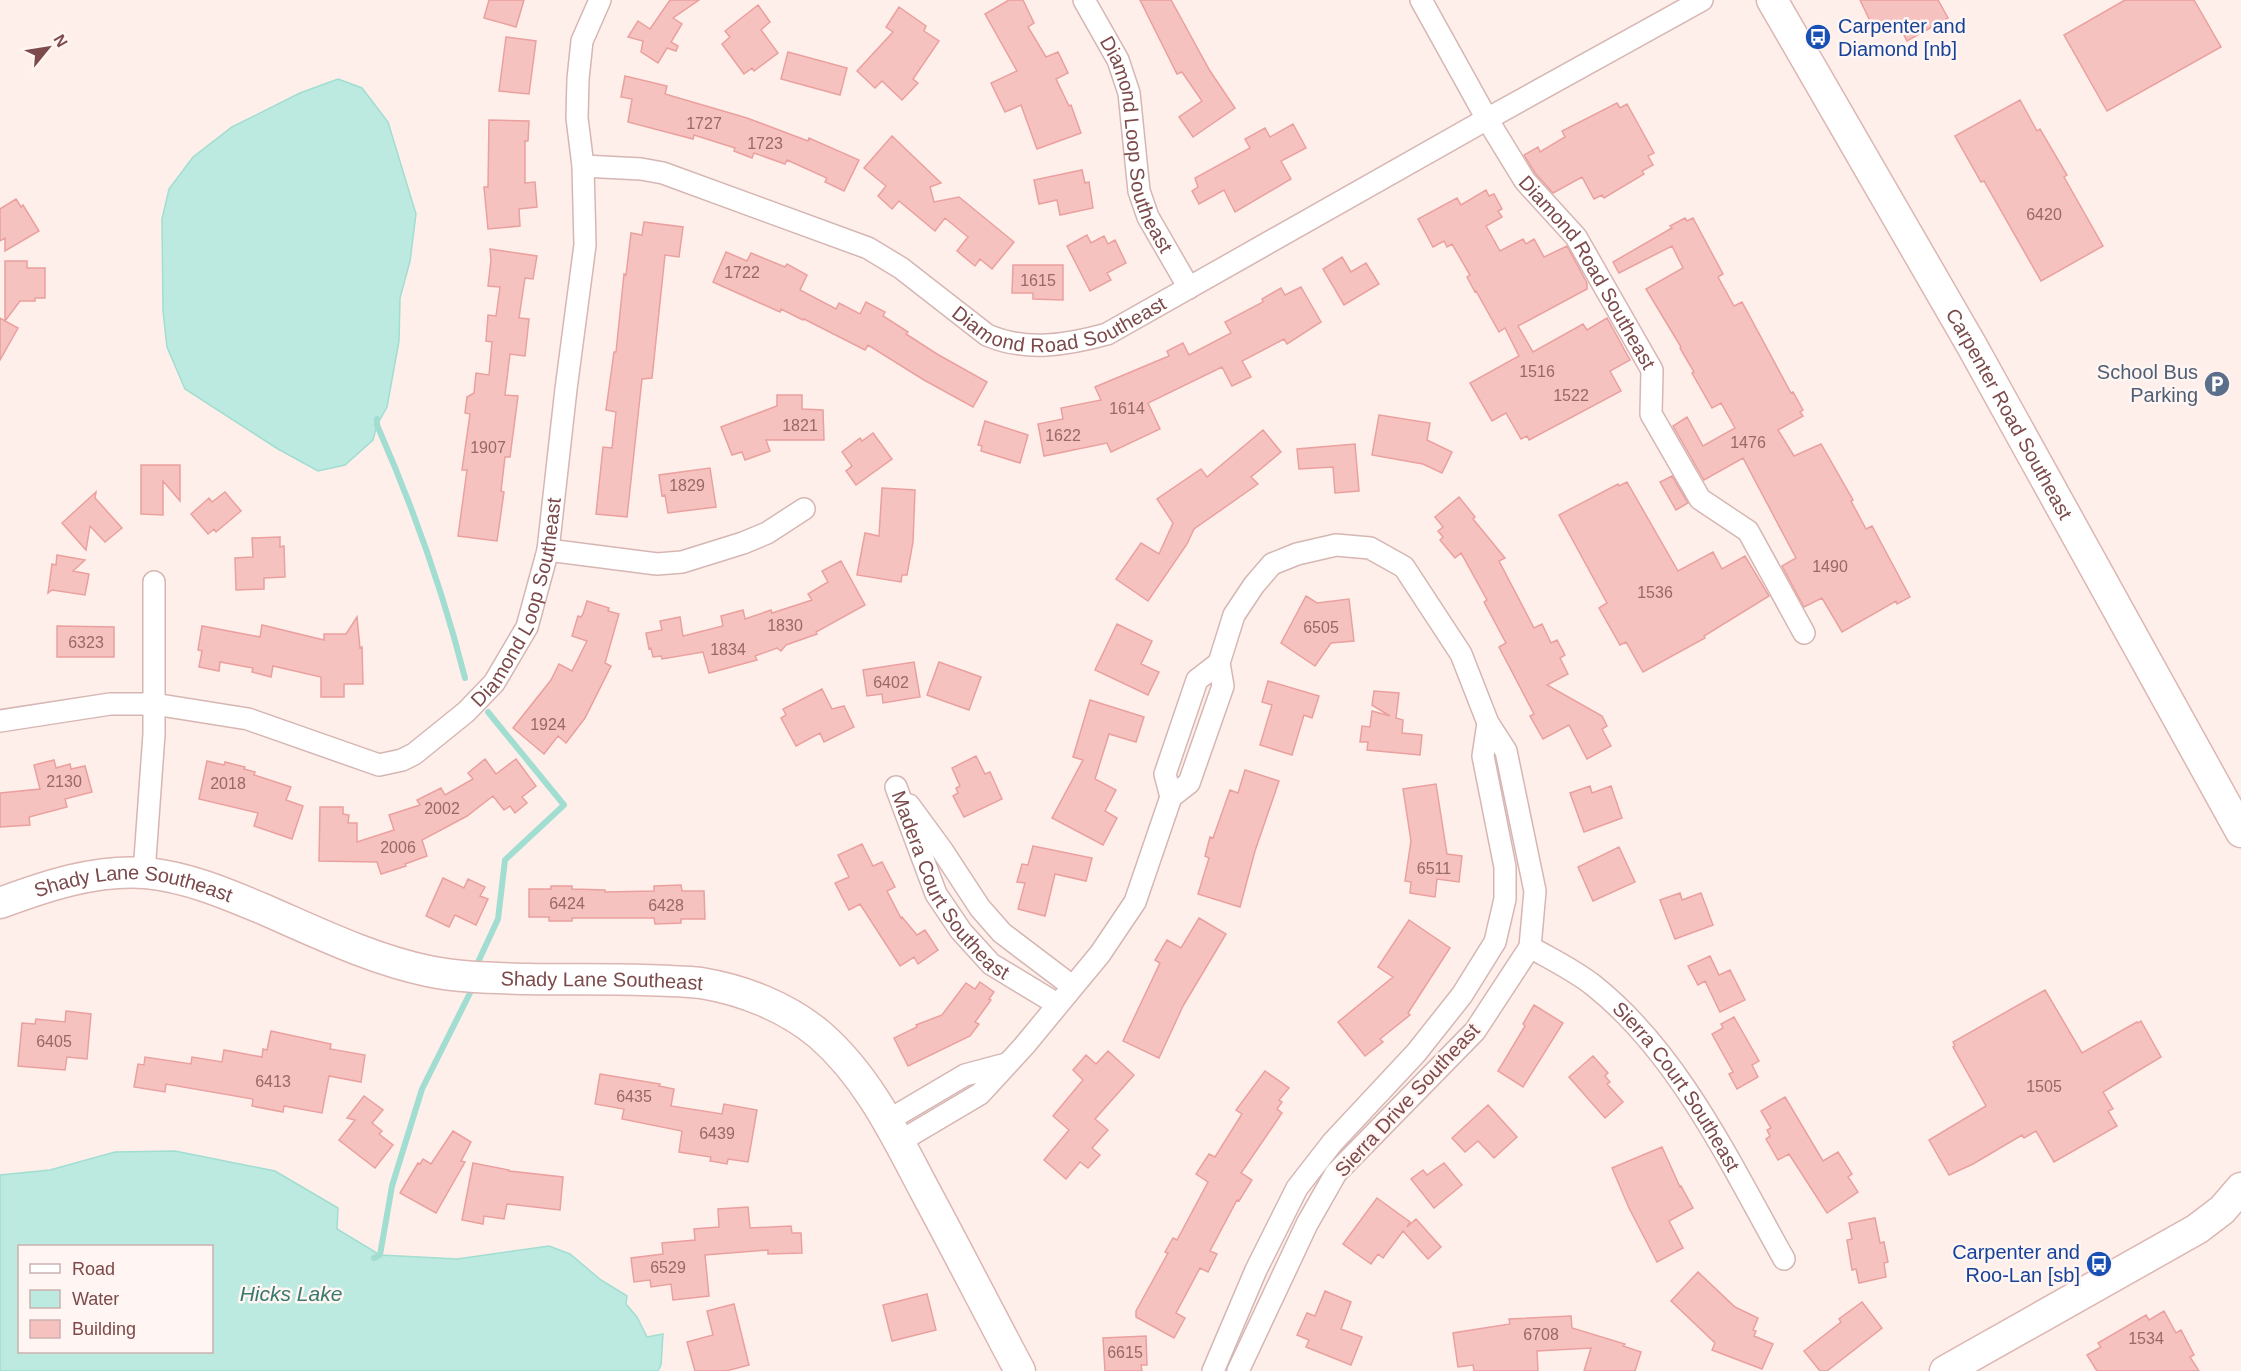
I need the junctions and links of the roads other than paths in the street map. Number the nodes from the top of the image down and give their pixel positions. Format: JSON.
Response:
{"nodes":[{"id":1,"x":600,"y":0,"type":"edge"},
{"id":2,"x":1084,"y":0,"type":"edge"},
{"id":3,"x":1421,"y":0,"type":"edge"},
{"id":4,"x":1702,"y":0,"type":"edge"},
{"id":5,"x":1772,"y":0,"type":"edge"},
{"id":6,"x":1487,"y":119,"type":"junction"},
{"id":7,"x":583,"y":166,"type":"junction"},
{"id":8,"x":1189,"y":288,"type":"junction"},
{"id":9,"x":804,"y":509,"type":"dead end"},
{"id":10,"x":548,"y":550,"type":"junction"},
{"id":11,"x":154,"y":582,"type":"dead end"},
{"id":12,"x":1804,"y":633,"type":"dead end"},
{"id":13,"x":154,"y":704,"type":"junction"},
{"id":14,"x":0,"y":721,"type":"edge"},
{"id":15,"x":1488,"y":723,"type":"junction"},
{"id":16,"x":2241,"y":832,"type":"edge"},
{"id":17,"x":144,"y":873,"type":"junction"},
{"id":18,"x":0,"y":903,"type":"edge"},
{"id":19,"x":1530,"y":947,"type":"junction"},
{"id":20,"x":1072,"y":986,"type":"junction"},
{"id":21,"x":1057,"y":1004,"type":"junction"},
{"id":22,"x":893,"y":1132,"type":"junction"},
{"id":23,"x":2235,"y":1199,"type":"edge"},
{"id":24,"x":1784,"y":1259,"type":"dead end"},
{"id":25,"x":1020,"y":1371,"type":"edge"},
{"id":26,"x":1213,"y":1371,"type":"edge"},
{"id":27,"x":1238,"y":1371,"type":"edge"},
{"id":28,"x":1946,"y":1371,"type":"edge"}],
"edges":[{"from":1,"to":7,"type":"street","name":"Diamond Loop Southeast"},
{"from":2,"to":8,"type":"street","name":"Diamond Loop Southeast"},
{"from":3,"to":6,"type":"street","name":"Diamond Road Southeast"},
{"from":4,"to":6,"type":"street","name":"Diamond Road Southeast"},
{"from":5,"to":16,"type":"street","name":"Carpenter Road Southeast"},
{"from":6,"to":8,"type":"street","name":"Diamond Road Southeast"},
{"from":6,"to":12,"type":"street","name":"Diamond Road Southeast"},
{"from":7,"to":8,"type":"street","name":"Diamond Road Southeast"},
{"from":7,"to":10,"type":"street","name":"Diamond Loop Southeast"},
{"from":9,"to":10,"type":"street"},
{"from":10,"to":13,"type":"street","name":"Diamond Loop Southeast"},
{"from":11,"to":13,"type":"street"},
{"from":13,"to":14,"type":"street","name":"Diamond Loop Southeast"},
{"from":13,"to":17,"type":"street"},
{"from":15,"to":19,"type":"street","name":"Sierra Drive Southeast"},
{"from":15,"to":20,"type":"street","name":"Sierra Drive Southeast"},
{"from":15,"to":26,"type":"street","name":"Sierra Drive Southeast"},
{"from":17,"to":18,"type":"street","name":"Shady Lane Southeast"},
{"from":17,"to":22,"type":"street","name":"Shady Lane Southeast"},
{"from":19,"to":24,"type":"street","name":"Sierra Court Southeast"},
{"from":19,"to":27,"type":"street","name":"Sierra Drive Southeast"},
{"from":20,"to":21,"type":"street","name":"Sierra Drive Southeast"},
{"from":20,"to":21,"type":"street","name":"Madera Court Southeast"},
{"from":21,"to":22,"type":"street","name":"Sierra Drive Southeast"},
{"from":22,"to":25,"type":"street","name":"Shady Lane Southeast"},
{"from":23,"to":28,"type":"street"}]}
